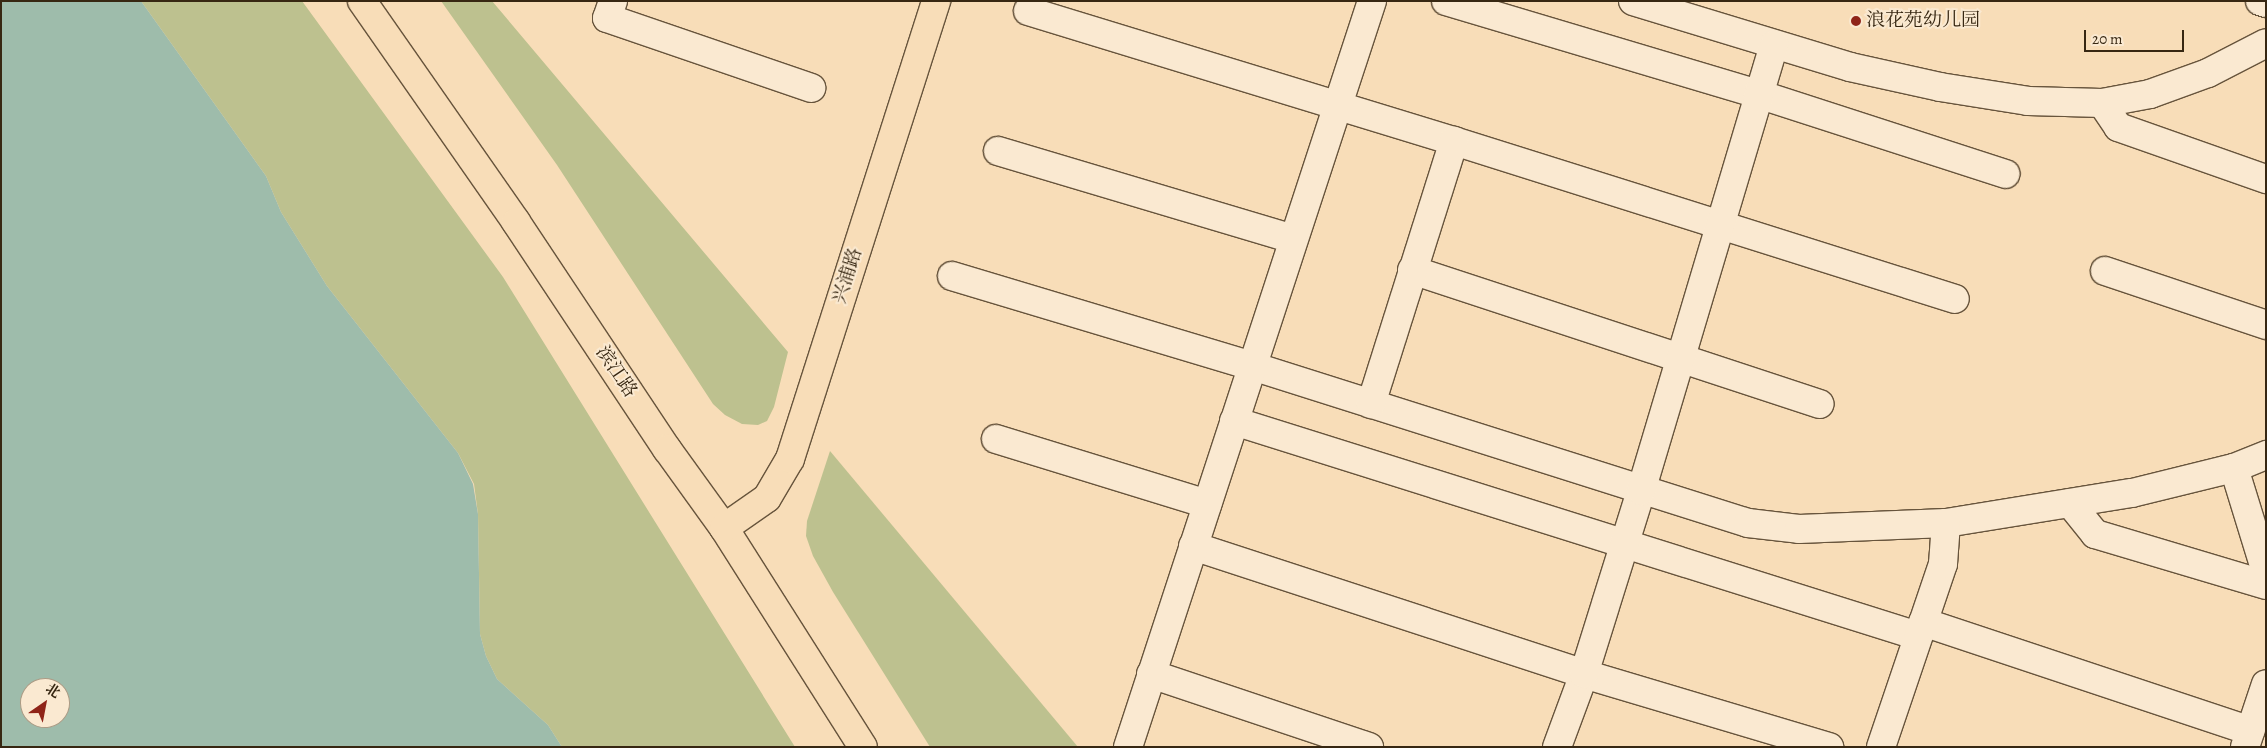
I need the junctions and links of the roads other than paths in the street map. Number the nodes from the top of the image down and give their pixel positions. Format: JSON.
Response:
{"nodes":[{"id":1,"x":362,"y":1,"type":"edge"},
{"id":2,"x":613,"y":1,"type":"edge"},
{"id":3,"x":936,"y":1,"type":"edge"},
{"id":4,"x":1372,"y":1,"type":"edge"},
{"id":5,"x":1446,"y":1,"type":"edge"},
{"id":6,"x":1633,"y":1,"type":"edge"},
{"id":7,"x":2260,"y":1,"type":"edge"},
{"id":8,"x":2266,"y":3,"type":"edge"},
{"id":9,"x":1028,"y":11,"type":"dead end"},
{"id":10,"x":2266,"y":43,"type":"edge"},
{"id":11,"x":1774,"y":44,"type":"junction"},
{"id":12,"x":811,"y":88,"type":"dead end"},
{"id":13,"x":1758,"y":94,"type":"junction"},
{"id":14,"x":2102,"y":103,"type":"junction"},
{"id":15,"x":1338,"y":105,"type":"junction"},
{"id":16,"x":1454,"y":141,"type":"junction"},
{"id":17,"x":998,"y":151,"type":"dead end"},
{"id":18,"x":2005,"y":174,"type":"dead end"},
{"id":19,"x":2266,"y":179,"type":"edge"},
{"id":20,"x":1720,"y":225,"type":"junction"},
{"id":21,"x":1293,"y":238,"type":"junction"},
{"id":22,"x":1412,"y":270,"type":"junction"},
{"id":23,"x":2105,"y":271,"type":"dead end"},
{"id":24,"x":952,"y":276,"type":"dead end"},
{"id":25,"x":1955,"y":300,"type":"dead end"},
{"id":26,"x":2266,"y":325,"type":"edge"},
{"id":27,"x":1680,"y":357,"type":"junction"},
{"id":28,"x":1252,"y":366,"type":"junction"},
{"id":29,"x":1370,"y":404,"type":"junction"},
{"id":30,"x":1820,"y":404,"type":"dead end"},
{"id":31,"x":1234,"y":421,"type":"junction"},
{"id":32,"x":996,"y":439,"type":"dead end"},
{"id":33,"x":2266,"y":455,"type":"edge"},
{"id":34,"x":2234,"y":468,"type":"junction"},
{"id":35,"x":1641,"y":491,"type":"junction"},
{"id":36,"x":2070,"y":503,"type":"junction"},
{"id":37,"x":1206,"y":504,"type":"junction"},
{"id":38,"x":1946,"y":523,"type":"junction"},
{"id":39,"x":724,"y":528,"type":"junction"},
{"id":40,"x":1625,"y":544,"type":"junction"},
{"id":41,"x":1193,"y":546,"type":"junction"},
{"id":42,"x":2266,"y":572,"type":"edge"},
{"id":43,"x":2266,"y":585,"type":"edge"},
{"id":44,"x":1921,"y":629,"type":"junction"},
{"id":45,"x":1151,"y":674,"type":"junction"},
{"id":46,"x":1584,"y":674,"type":"junction"},
{"id":47,"x":2266,"y":684,"type":"edge"},
{"id":48,"x":2248,"y":739,"type":"edge"},
{"id":49,"x":863,"y":747,"type":"edge"},
{"id":50,"x":1128,"y":747,"type":"edge"},
{"id":51,"x":1369,"y":747,"type":"edge"},
{"id":52,"x":1557,"y":747,"type":"edge"},
{"id":53,"x":1830,"y":747,"type":"edge"},
{"id":54,"x":1881,"y":747,"type":"edge"}],
"edges":[{"from":1,"to":39,"type":"main road","name":"滨江路"},
{"from":2,"to":12,"type":"street"},
{"from":3,"to":39,"type":"main road","name":"兴浦路"},
{"from":4,"to":15,"type":"street"},
{"from":5,"to":13,"type":"street"},
{"from":6,"to":11,"type":"street"},
{"from":7,"to":8,"type":"street"},
{"from":9,"to":15,"type":"street"},
{"from":10,"to":14,"type":"street"},
{"from":11,"to":13,"type":"street"},
{"from":11,"to":14,"type":"street"},
{"from":13,"to":18,"type":"street"},
{"from":13,"to":20,"type":"street"},
{"from":14,"to":19,"type":"street"},
{"from":15,"to":16,"type":"street"},
{"from":15,"to":21,"type":"street"},
{"from":16,"to":20,"type":"street"},
{"from":16,"to":22,"type":"street"},
{"from":17,"to":21,"type":"street"},
{"from":20,"to":25,"type":"street"},
{"from":20,"to":27,"type":"street"},
{"from":21,"to":28,"type":"street"},
{"from":22,"to":27,"type":"street"},
{"from":22,"to":29,"type":"street"},
{"from":23,"to":26,"type":"street"},
{"from":24,"to":28,"type":"street"},
{"from":27,"to":30,"type":"street"},
{"from":27,"to":35,"type":"street"},
{"from":28,"to":29,"type":"street"},
{"from":28,"to":31,"type":"street"},
{"from":29,"to":35,"type":"street"},
{"from":31,"to":37,"type":"street"},
{"from":31,"to":40,"type":"street"},
{"from":32,"to":37,"type":"street"},
{"from":33,"to":34,"type":"street"},
{"from":34,"to":36,"type":"street"},
{"from":34,"to":42,"type":"street"},
{"from":35,"to":38,"type":"street"},
{"from":35,"to":40,"type":"street"},
{"from":36,"to":38,"type":"street"},
{"from":36,"to":43,"type":"street"},
{"from":37,"to":41,"type":"street"},
{"from":38,"to":44,"type":"street"},
{"from":39,"to":49,"type":"main road","name":"滨江路"},
{"from":40,"to":44,"type":"street"},
{"from":40,"to":46,"type":"street"},
{"from":41,"to":45,"type":"street"},
{"from":41,"to":46,"type":"street"},
{"from":44,"to":48,"type":"street"},
{"from":44,"to":54,"type":"street"},
{"from":45,"to":50,"type":"street"},
{"from":45,"to":51,"type":"street"},
{"from":46,"to":52,"type":"street"},
{"from":46,"to":53,"type":"street"},
{"from":47,"to":48,"type":"street"}]}
